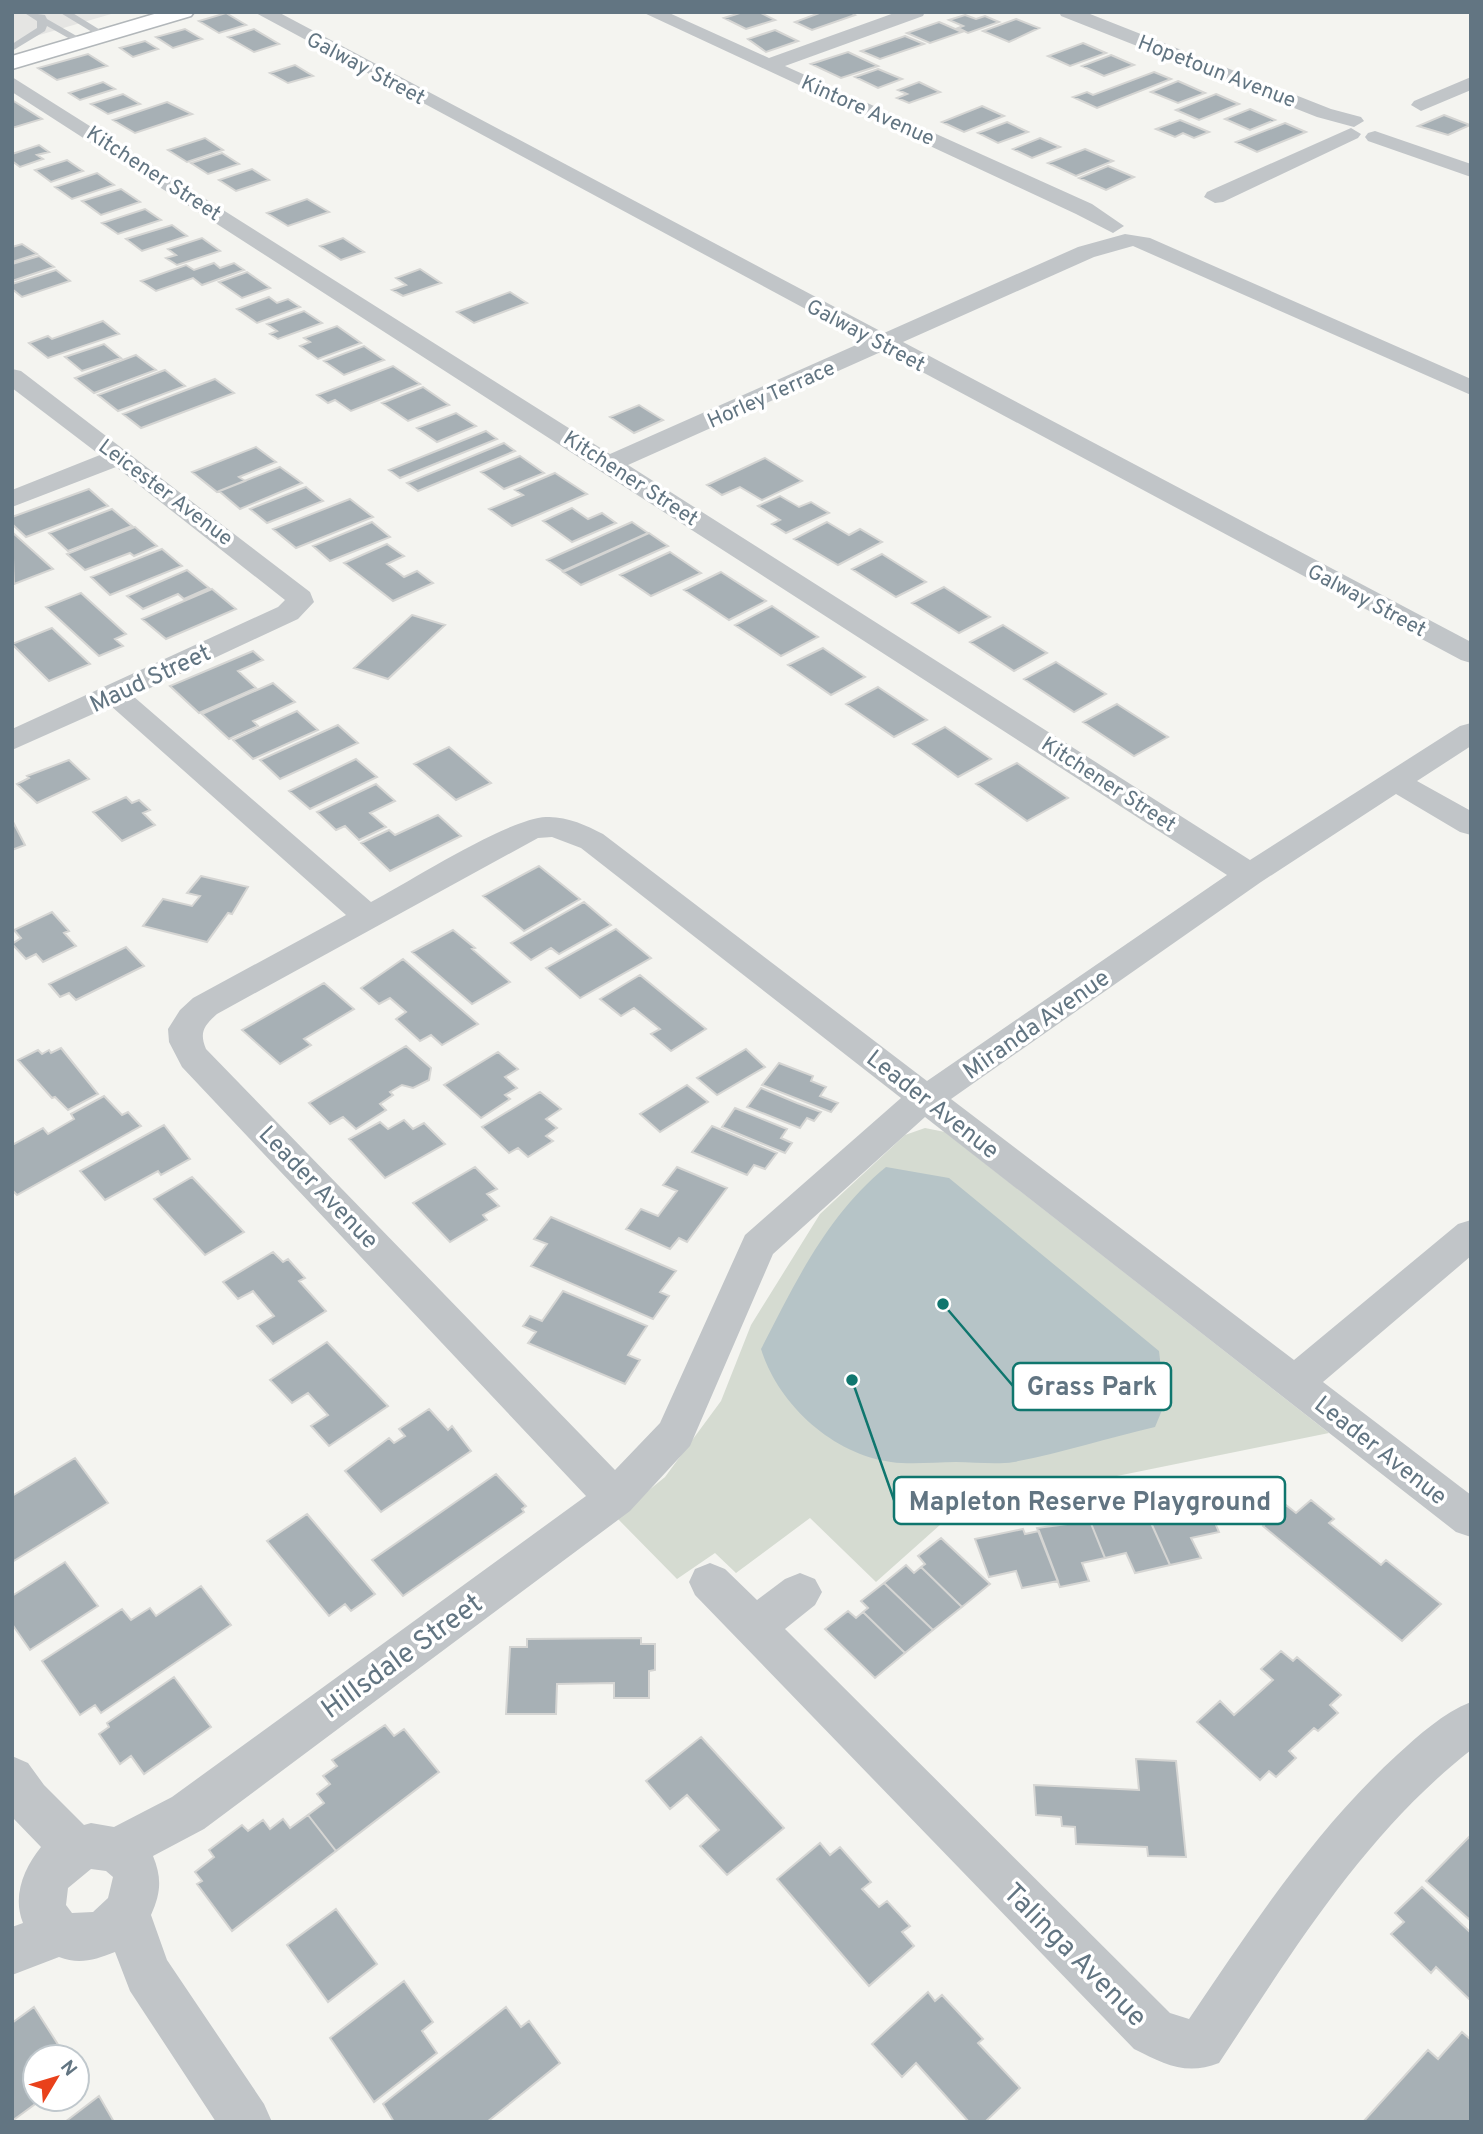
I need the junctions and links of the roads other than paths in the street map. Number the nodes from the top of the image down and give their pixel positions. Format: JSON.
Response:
{"nodes":[{"id":1,"x":28,"y":12,"type":"edge"},
{"id":2,"x":64,"y":12,"type":"edge"},
{"id":3,"x":184,"y":12,"type":"edge"},
{"id":4,"x":262,"y":12,"type":"edge"},
{"id":5,"x":651,"y":12,"type":"edge"},
{"id":6,"x":916,"y":12,"type":"edge"},
{"id":7,"x":1068,"y":12,"type":"edge"},
{"id":8,"x":142,"y":13,"type":"edge"},
{"id":9,"x":42,"y":17,"type":"junction"},
{"id":10,"x":88,"y":30,"type":"edge"},
{"id":11,"x":12,"y":50,"type":"edge"},
{"id":12,"x":12,"y":64,"type":"edge"},
{"id":13,"x":768,"y":65,"type":"junction"},
{"id":14,"x":12,"y":83,"type":"edge"},
{"id":15,"x":1471,"y":83,"type":"edge"},
{"id":16,"x":1421,"y":105,"type":"dead end"},
{"id":17,"x":1344,"y":123,"type":"junction"},
{"id":18,"x":1471,"y":171,"type":"edge"},
{"id":19,"x":1215,"y":197,"type":"dead end"},
{"id":20,"x":1130,"y":230,"type":"junction"},
{"id":21,"x":884,"y":344,"type":"junction"},
{"id":22,"x":12,"y":376,"type":"edge"},
{"id":23,"x":1471,"y":388,"type":"edge"},
{"id":24,"x":119,"y":457,"type":"junction"},
{"id":25,"x":609,"y":464,"type":"junction"},
{"id":26,"x":12,"y":499,"type":"edge"},
{"id":27,"x":288,"y":613,"type":"joint"},
{"id":28,"x":1471,"y":654,"type":"edge"},
{"id":29,"x":115,"y":695,"type":"junction"},
{"id":30,"x":1471,"y":732,"type":"edge"},
{"id":31,"x":12,"y":741,"type":"edge"},
{"id":32,"x":1397,"y":782,"type":"junction"},
{"id":33,"x":1471,"y":825,"type":"edge"},
{"id":34,"x":1250,"y":875,"type":"junction"},
{"id":35,"x":368,"y":917,"type":"junction"},
{"id":36,"x":927,"y":1101,"type":"junction"},
{"id":37,"x":1471,"y":1234,"type":"edge"},
{"id":38,"x":1294,"y":1383,"type":"junction"},
{"id":39,"x":615,"y":1498,"type":"junction"},
{"id":40,"x":1471,"y":1519,"type":"edge"},
{"id":41,"x":710,"y":1582,"type":"dead end"},
{"id":42,"x":800,"y":1592,"type":"dead end"},
{"id":43,"x":755,"y":1627,"type":"junction"},
{"id":44,"x":1471,"y":1723,"type":"edge"},
{"id":45,"x":20,"y":1790,"type":"edge"},
{"id":46,"x":80,"y":1896,"type":"edge"},
{"id":47,"x":12,"y":1951,"type":"edge"},
{"id":48,"x":246,"y":2122,"type":"edge"}],
"edges":[{"from":1,"to":9,"type":"lane"},
{"from":2,"to":10,"type":"lane"},
{"from":3,"to":10,"type":"main road"},
{"from":4,"to":21,"type":"street","name":"Galway Street"},
{"from":5,"to":13,"type":"street","name":"Kintore Avenue"},
{"from":6,"to":13,"type":"street"},
{"from":7,"to":17,"type":"street","name":"Hopetoun Avenue"},
{"from":8,"to":10,"type":"main road"},
{"from":9,"to":10,"type":"lane"},
{"from":9,"to":11,"type":"lane"},
{"from":10,"to":11,"type":"main road"},
{"from":10,"to":12,"type":"main road"},
{"from":13,"to":20,"type":"street","name":"Kintore Avenue"},
{"from":14,"to":25,"type":"street","name":"Kitchener Street"},
{"from":15,"to":16,"type":"street"},
{"from":17,"to":18,"type":"street"},
{"from":17,"to":19,"type":"street"},
{"from":20,"to":21,"type":"street","name":"Horley Terrace"},
{"from":20,"to":23,"type":"street","name":"Kintore Avenue"},
{"from":21,"to":25,"type":"street","name":"Horley Terrace"},
{"from":21,"to":28,"type":"street","name":"Galway Street"},
{"from":22,"to":24,"type":"street","name":"Leicester Avenue"},
{"from":24,"to":26,"type":"street"},
{"from":24,"to":27,"type":"street","name":"Leicester Avenue"},
{"from":25,"to":34,"type":"street","name":"Kitchener Street"},
{"from":27,"to":29,"type":"street","name":"Maud Street"},
{"from":29,"to":31,"type":"street","name":"Maud Street"},
{"from":29,"to":35,"type":"street"},
{"from":30,"to":32,"type":"street","name":"Miranda Avenue"},
{"from":32,"to":33,"type":"street"},
{"from":32,"to":34,"type":"street","name":"Miranda Avenue"},
{"from":34,"to":36,"type":"street","name":"Miranda Avenue"},
{"from":35,"to":36,"type":"street","name":"Leader Avenue"},
{"from":35,"to":39,"type":"street","name":"Leader Avenue"},
{"from":36,"to":38,"type":"street","name":"Leader Avenue"},
{"from":36,"to":39,"type":"street","name":"Miranda Avenue"},
{"from":37,"to":38,"type":"street"},
{"from":38,"to":40,"type":"street","name":"Leader Avenue"},
{"from":39,"to":46,"type":"street","name":"Hillsdale Street"},
{"from":41,"to":43,"type":"street","name":"Talinga Avenue"},
{"from":42,"to":43,"type":"street"},
{"from":43,"to":44,"type":"street","name":"Talinga Avenue"},
{"from":45,"to":46,"type":"street"},
{"from":46,"to":47,"type":"street","name":"Hillsdale Street"},
{"from":46,"to":48,"type":"street"}]}
